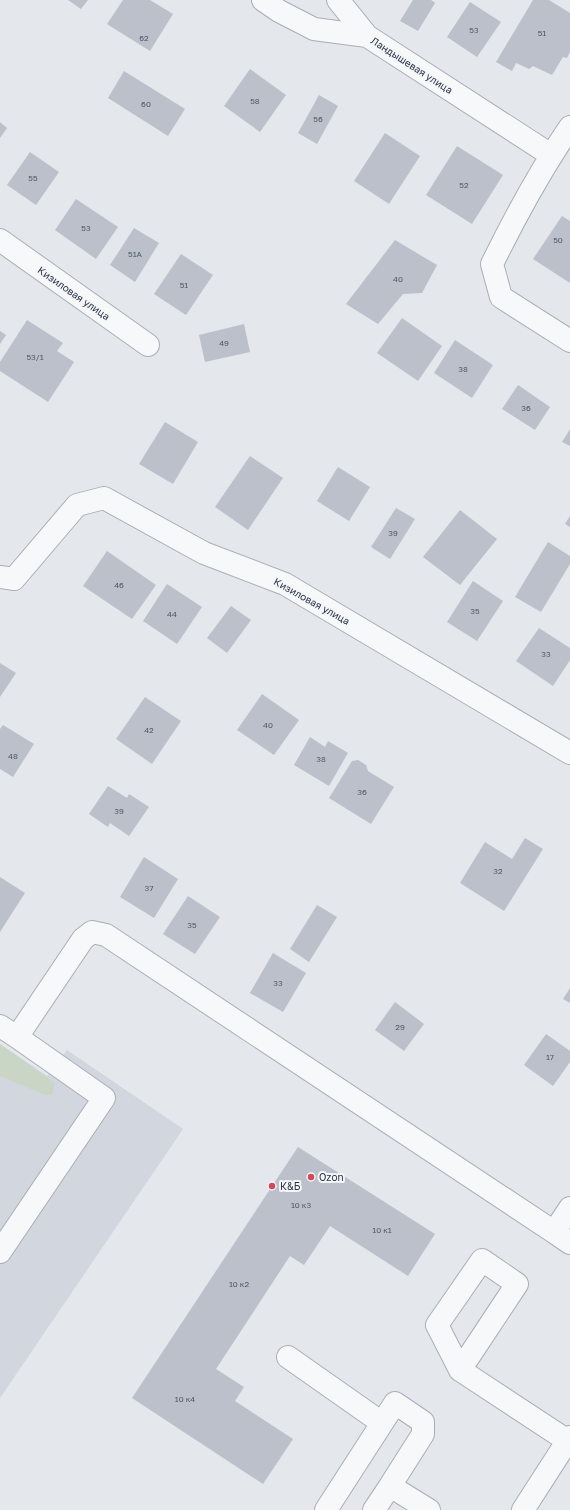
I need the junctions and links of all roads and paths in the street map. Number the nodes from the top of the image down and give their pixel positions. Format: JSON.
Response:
{"nodes":[{"id":1,"x":263,"y":0,"type":"edge"},
{"id":2,"x":338,"y":0,"type":"edge"},
{"id":3,"x":367,"y":36,"type":"junction"},
{"id":4,"x":570,"y":127,"type":"edge"},
{"id":5,"x":551,"y":155,"type":"junction"},
{"id":6,"x":0,"y":240,"type":"edge"},
{"id":7,"x":570,"y":341,"type":"edge"},
{"id":8,"x":148,"y":345,"type":"dead end"},
{"id":9,"x":0,"y":577,"type":"edge"},
{"id":10,"x":570,"y":753,"type":"edge"},
{"id":11,"x":8,"y":1031,"type":"edge"},
{"id":12,"x":570,"y":1208,"type":"edge"},
{"id":13,"x":562,"y":1237,"type":"edge"},
{"id":14,"x":0,"y":1252,"type":"edge"},
{"id":15,"x":288,"y":1357,"type":"dead end"},
{"id":16,"x":460,"y":1370,"type":"dead end"},
{"id":17,"x":382,"y":1423,"type":"junction"},
{"id":18,"x":569,"y":1439,"type":"edge"},
{"id":19,"x":390,"y":1486,"type":"junction"},
{"id":20,"x":326,"y":1510,"type":"edge"},
{"id":21,"x":374,"y":1510,"type":"edge"},
{"id":22,"x":429,"y":1510,"type":"edge"},
{"id":23,"x":523,"y":1510,"type":"edge"}],
"edges":[{"from":1,"to":3,"type":"street","name":"Ландышевая улица"},
{"from":2,"to":3,"type":"street"},
{"from":3,"to":5,"type":"street","name":"Ландышевая улица"},
{"from":4,"to":5,"type":"street"},
{"from":5,"to":7,"type":"street"},
{"from":6,"to":8,"type":"street","name":"Кизиловая улица"},
{"from":9,"to":10,"type":"street","name":"Кизиловая улица"},
{"from":11,"to":13,"type":"street"},
{"from":11,"to":14,"type":"street"},
{"from":12,"to":13,"type":"street"},
{"from":15,"to":17,"type":"street"},
{"from":16,"to":18,"type":"street"},
{"from":17,"to":19,"type":"street"},
{"from":17,"to":20,"type":"street"},
{"from":18,"to":23,"type":"street"},
{"from":19,"to":21,"type":"street"},
{"from":19,"to":22,"type":"street"}]}
